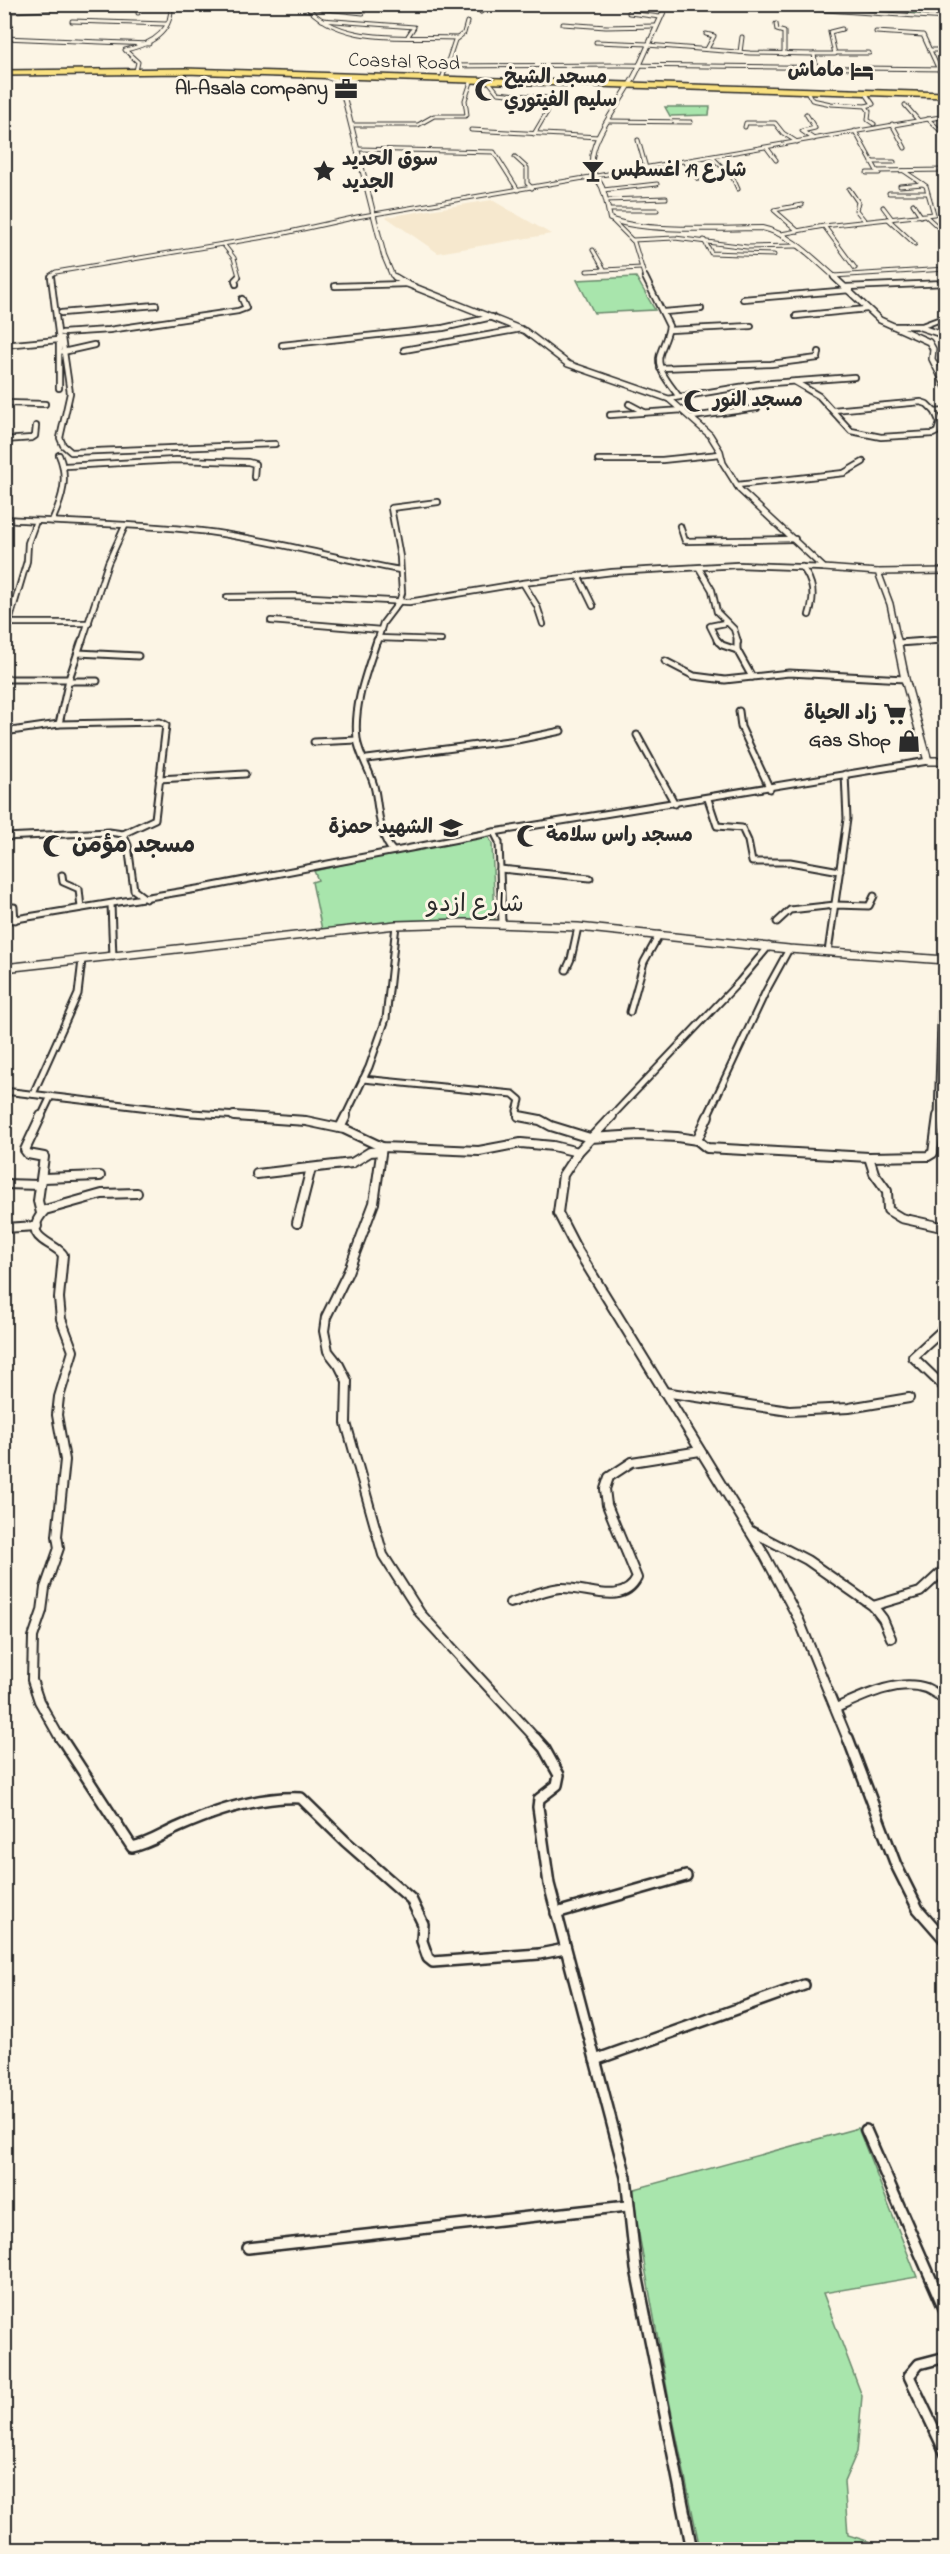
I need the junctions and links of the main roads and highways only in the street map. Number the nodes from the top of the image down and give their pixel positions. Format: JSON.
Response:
{"nodes":[{"id":1,"x":4,"y":74,"type":"edge"},
{"id":2,"x":404,"y":79,"type":"junction"},
{"id":3,"x":606,"y":85,"type":"junction"},
{"id":4,"x":629,"y":86,"type":"junction"},
{"id":5,"x":655,"y":87,"type":"junction"},
{"id":6,"x":781,"y":91,"type":"junction"},
{"id":7,"x":945,"y":96,"type":"edge"}],
"edges":[{"from":1,"to":2,"type":"highway","name":"Coastal Road"},
{"from":1,"to":2,"type":"highway","name":"Coastal Road"},
{"from":2,"to":3,"type":"highway","name":"Coastal Road"},
{"from":2,"to":3,"type":"highway","name":"Coastal Road"},
{"from":3,"to":4,"type":"highway"},
{"from":3,"to":4,"type":"highway"},
{"from":4,"to":5,"type":"highway"},
{"from":4,"to":5,"type":"highway"},
{"from":5,"to":6,"type":"highway"},
{"from":6,"to":7,"type":"highway"},
{"from":6,"to":7,"type":"highway"}]}
